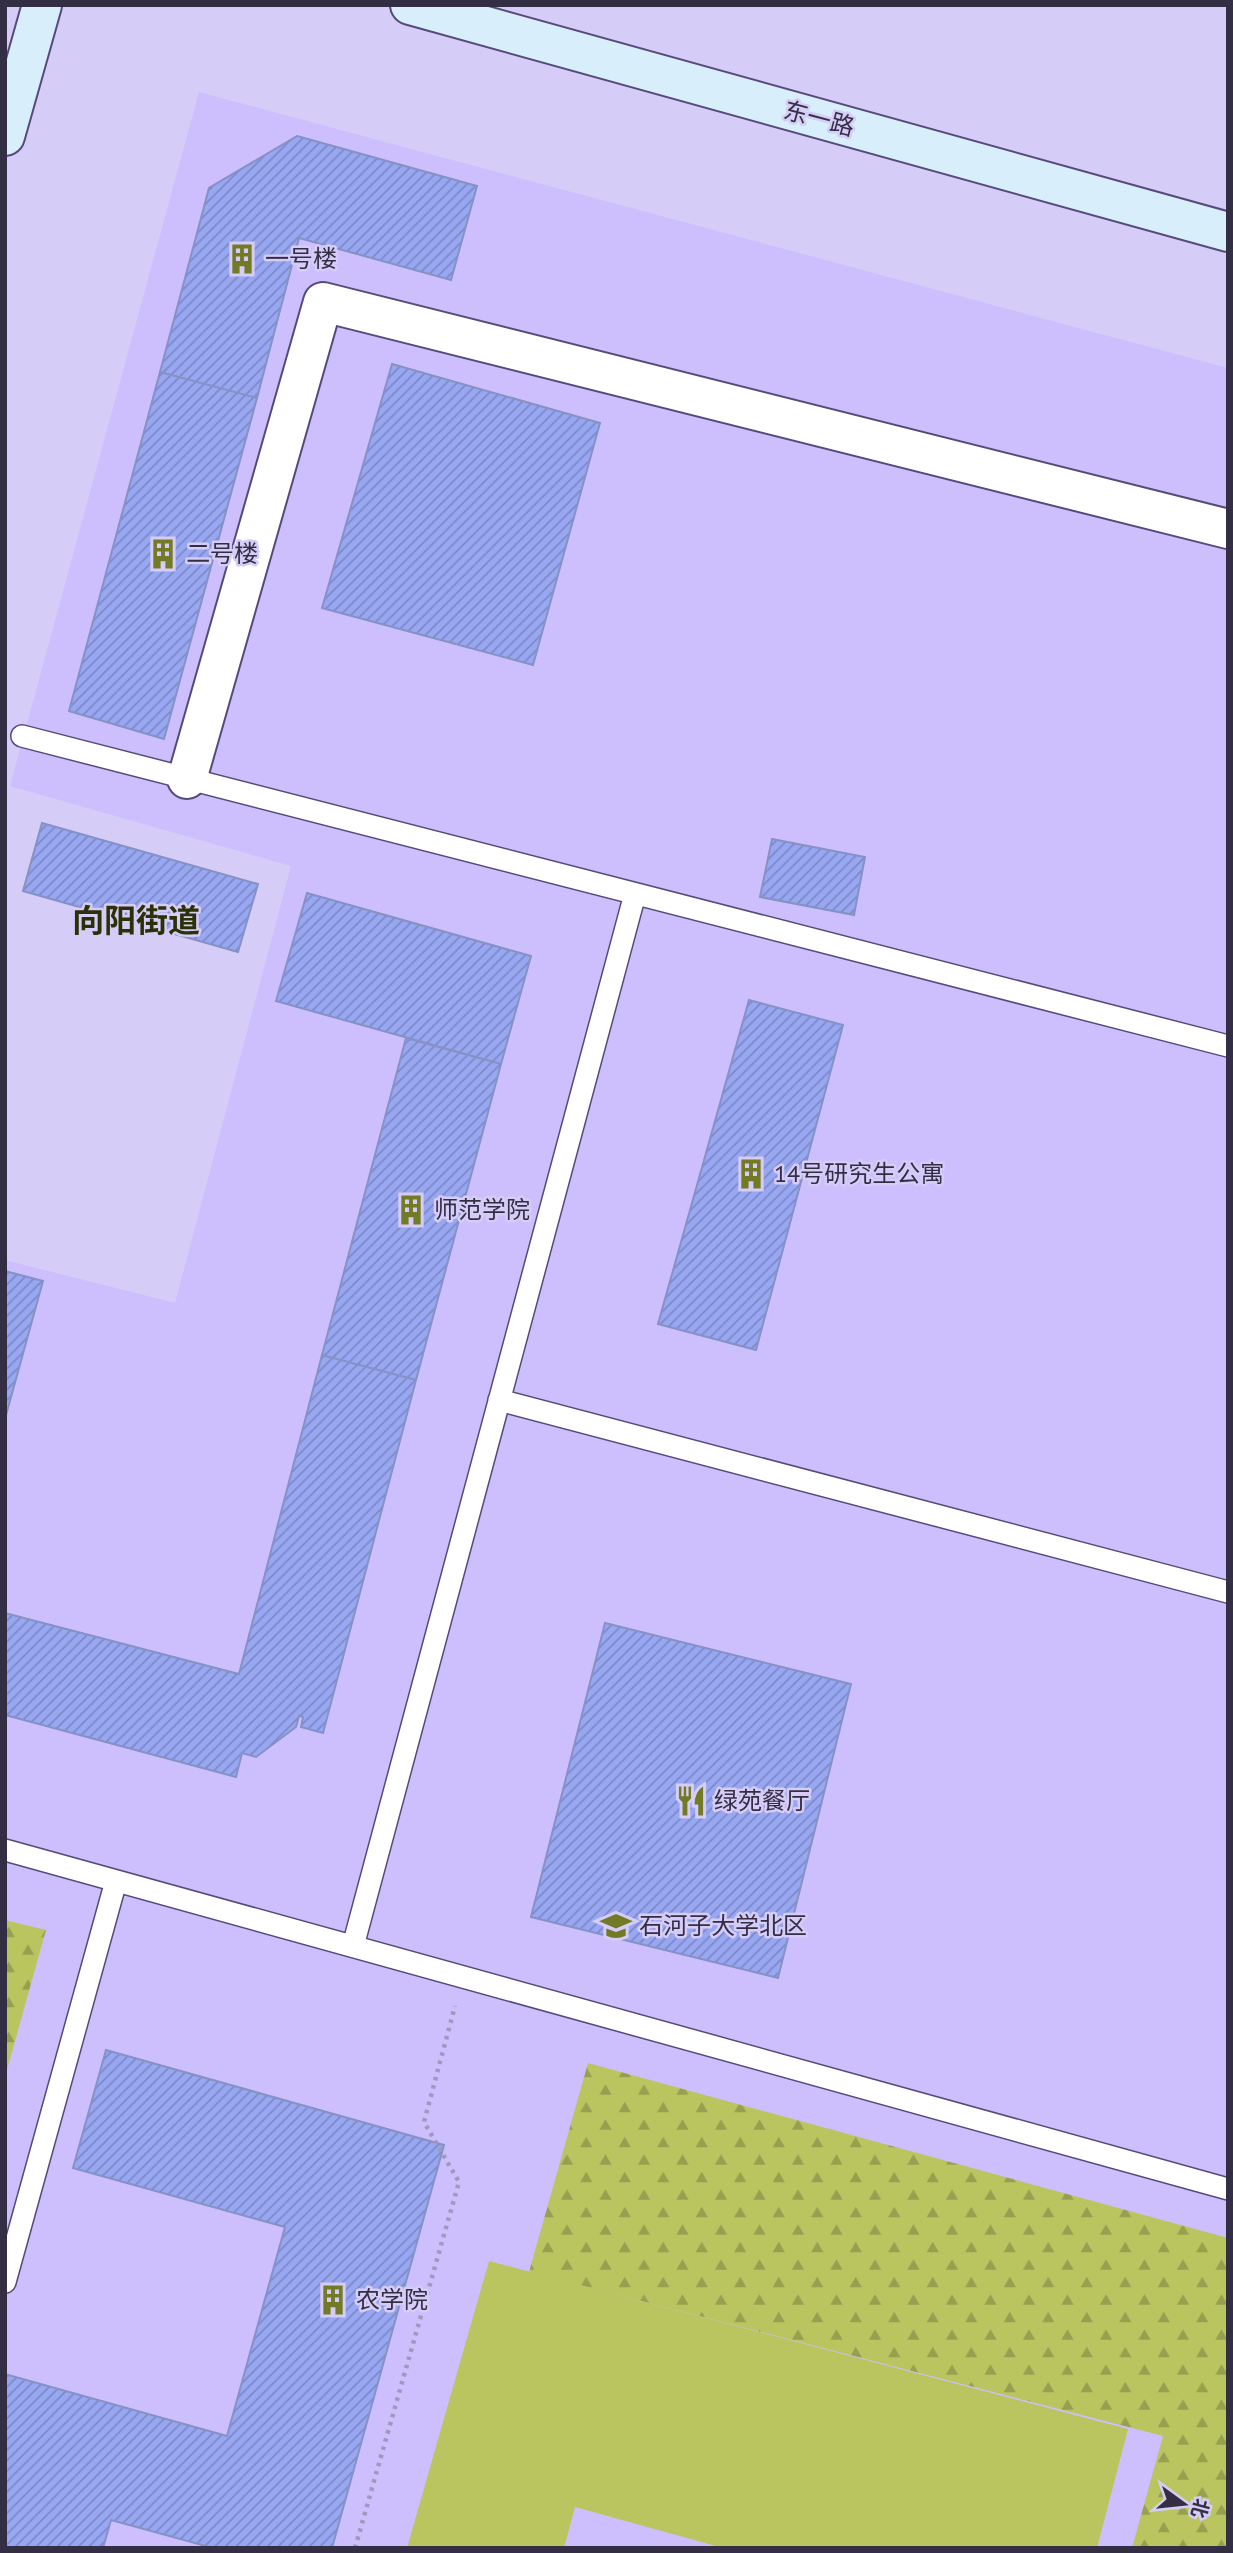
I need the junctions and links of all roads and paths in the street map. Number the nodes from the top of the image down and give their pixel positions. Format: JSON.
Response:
{"nodes":[{"id":1,"x":42,"y":5,"type":"edge"},
{"id":2,"x":410,"y":5,"type":"edge"},
{"id":3,"x":5,"y":136,"type":"edge"},
{"id":4,"x":1228,"y":232,"type":"edge"},
{"id":5,"x":1228,"y":529,"type":"edge"},
{"id":6,"x":22,"y":736,"type":"dead end"},
{"id":7,"x":187,"y":779,"type":"junction"},
{"id":8,"x":635,"y":894,"type":"junction"},
{"id":9,"x":1228,"y":1046,"type":"edge"},
{"id":10,"x":499,"y":1400,"type":"junction"},
{"id":11,"x":1228,"y":1592,"type":"edge"},
{"id":12,"x":5,"y":1850,"type":"edge"},
{"id":13,"x":116,"y":1881,"type":"junction"},
{"id":14,"x":353,"y":1946,"type":"junction"},
{"id":15,"x":463,"y":1977,"type":"junction"},
{"id":16,"x":1228,"y":2189,"type":"edge"},
{"id":17,"x":5,"y":2282,"type":"edge"},
{"id":18,"x":355,"y":2548,"type":"edge"}],
"edges":[{"from":1,"to":3,"type":"main road"},
{"from":2,"to":4,"type":"main road","name":"东一路"},
{"from":5,"to":7,"type":"street"},
{"from":6,"to":7,"type":"lane"},
{"from":7,"to":8,"type":"lane"},
{"from":8,"to":9,"type":"lane"},
{"from":8,"to":10,"type":"lane"},
{"from":10,"to":11,"type":"lane"},
{"from":10,"to":14,"type":"lane"},
{"from":12,"to":13,"type":"lane"},
{"from":13,"to":14,"type":"lane"},
{"from":13,"to":17,"type":"lane"},
{"from":14,"to":15,"type":"lane"},
{"from":15,"to":16,"type":"lane"},
{"from":15,"to":18,"type":"path"}]}
